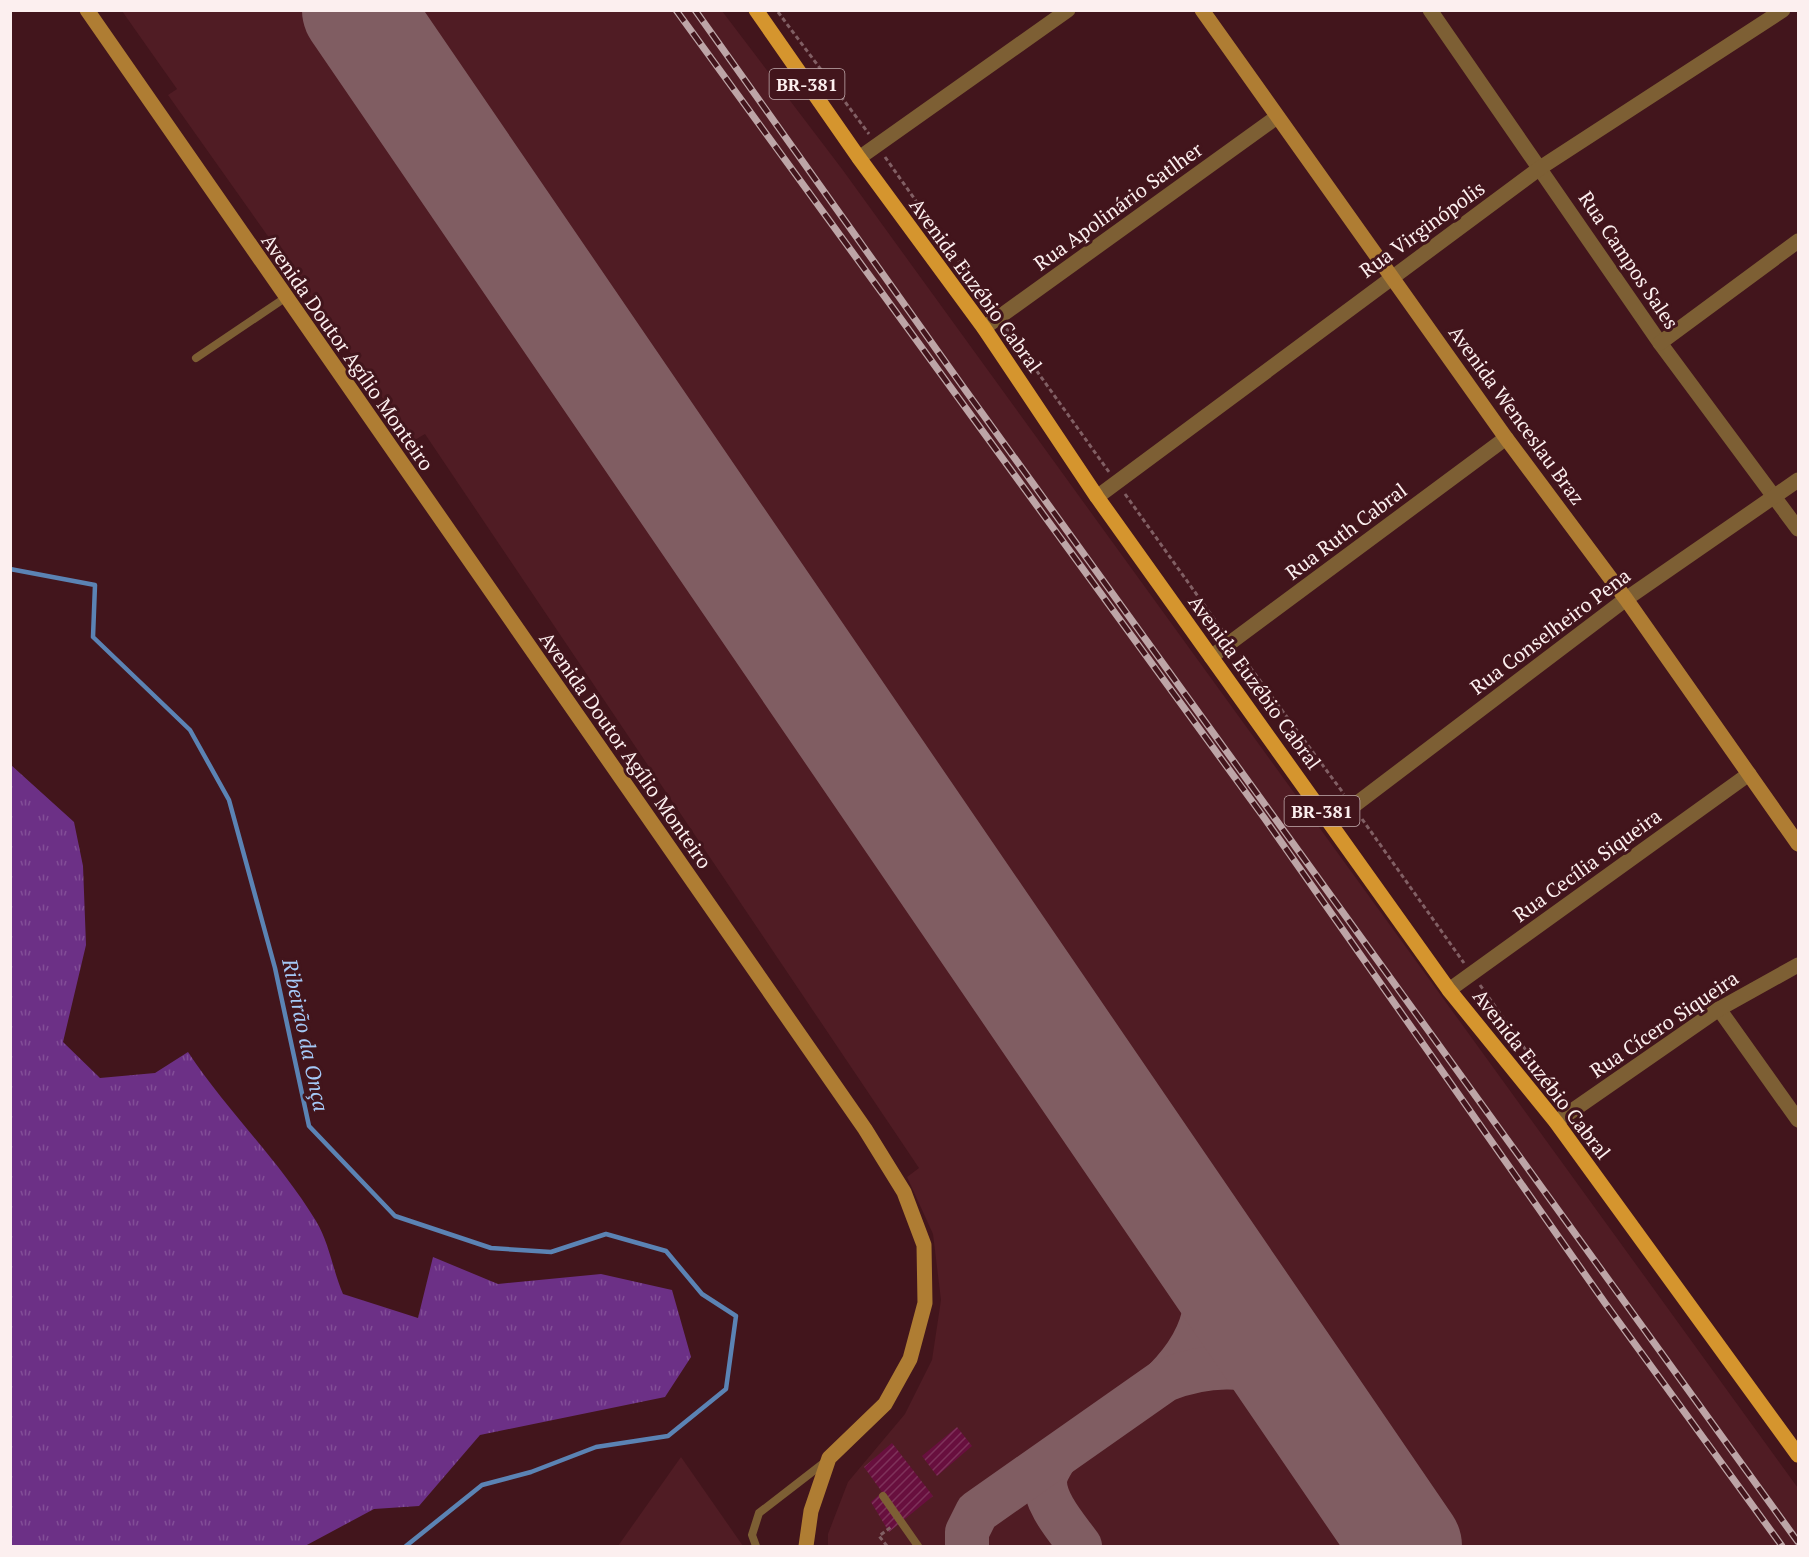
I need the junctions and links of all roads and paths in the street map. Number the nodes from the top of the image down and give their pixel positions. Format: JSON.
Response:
{"nodes":[{"id":1,"x":87,"y":10,"type":"edge"},
{"id":2,"x":756,"y":10,"type":"edge"},
{"id":3,"x":777,"y":10,"type":"edge"},
{"id":4,"x":1068,"y":10,"type":"edge"},
{"id":5,"x":1202,"y":10,"type":"edge"},
{"id":6,"x":1430,"y":10,"type":"edge"},
{"id":7,"x":1783,"y":10,"type":"edge"},
{"id":8,"x":1277,"y":117,"type":"junction"},
{"id":9,"x":876,"y":145,"type":"junction"},
{"id":10,"x":859,"y":158,"type":"junction"},
{"id":11,"x":1540,"y":168,"type":"junction"},
{"id":12,"x":1798,"y":241,"type":"edge"},
{"id":13,"x":1392,"y":278,"type":"junction"},
{"id":14,"x":285,"y":298,"type":"junction"},
{"id":15,"x":998,"y":318,"type":"junction"},
{"id":16,"x":984,"y":328,"type":"junction"},
{"id":17,"x":1660,"y":343,"type":"junction"},
{"id":18,"x":196,"y":358,"type":"dead end"},
{"id":19,"x":1506,"y":438,"type":"junction"},
{"id":20,"x":1798,"y":480,"type":"edge"},
{"id":21,"x":1116,"y":482,"type":"junction"},
{"id":22,"x":1775,"y":496,"type":"junction"},
{"id":23,"x":1097,"y":497,"type":"junction"},
{"id":24,"x":1798,"y":529,"type":"edge"},
{"id":25,"x":1626,"y":599,"type":"junction"},
{"id":26,"x":1231,"y":642,"type":"junction"},
{"id":27,"x":1211,"y":657,"type":"junction"},
{"id":28,"x":1749,"y":774,"type":"junction"},
{"id":29,"x":1352,"y":806,"type":"junction"},
{"id":30,"x":1330,"y":822,"type":"junction"},
{"id":31,"x":1798,"y":844,"type":"edge"},
{"id":32,"x":1798,"y":965,"type":"edge"},
{"id":33,"x":1472,"y":973,"type":"junction"},
{"id":34,"x":1449,"y":990,"type":"junction"},
{"id":35,"x":1719,"y":1009,"type":"junction"},
{"id":36,"x":1570,"y":1113,"type":"junction"},
{"id":37,"x":1798,"y":1120,"type":"edge"},
{"id":38,"x":1556,"y":1122,"type":"junction"},
{"id":39,"x":1798,"y":1455,"type":"edge"},
{"id":40,"x":829,"y":1458,"type":"junction"},
{"id":41,"x":883,"y":1496,"type":"dead end"},
{"id":42,"x":900,"y":1521,"type":"junction"},
{"id":43,"x":756,"y":1546,"type":"edge"},
{"id":44,"x":806,"y":1546,"type":"edge"},
{"id":45,"x":886,"y":1546,"type":"edge"},
{"id":46,"x":918,"y":1546,"type":"edge"}],
"edges":[{"from":1,"to":14,"type":"street","name":"Avenida Doutor Agílio Monteiro"},
{"from":2,"to":10,"type":"main road","name":"Avenida Euzébio Cabral","number":"BR-381"},
{"from":3,"to":9,"type":"path"},
{"from":4,"to":9,"type":"street"},
{"from":5,"to":8,"type":"street","name":"Avenida Wenceslau Braz"},
{"from":6,"to":11,"type":"street","name":"Rua Campos Sales"},
{"from":7,"to":11,"type":"street","name":"Rua Virginópolis"},
{"from":8,"to":13,"type":"street","name":"Avenida Wenceslau Braz"},
{"from":8,"to":15,"type":"street","name":"Rua Apolinário Satlher"},
{"from":9,"to":10,"type":"street"},
{"from":9,"to":15,"type":"path"},
{"from":10,"to":16,"type":"main road","name":"Avenida Euzébio Cabral","number":"BR-381"},
{"from":11,"to":13,"type":"street","name":"Rua Virginópolis"},
{"from":11,"to":17,"type":"street","name":"Rua Campos Sales"},
{"from":12,"to":17,"type":"street"},
{"from":13,"to":19,"type":"street","name":"Avenida Wenceslau Braz"},
{"from":13,"to":21,"type":"street","name":"Rua Virginópolis"},
{"from":14,"to":18,"type":"lane"},
{"from":14,"to":40,"type":"street","name":"Avenida Doutor Agílio Monteiro"},
{"from":15,"to":16,"type":"street","name":"Rua Apolinário Satlher"},
{"from":15,"to":21,"type":"path"},
{"from":16,"to":23,"type":"main road","name":"Avenida Euzébio Cabral","number":"BR-381"},
{"from":17,"to":22,"type":"street","name":"Rua Campos Sales"},
{"from":19,"to":25,"type":"street","name":"Avenida Wenceslau Braz"},
{"from":19,"to":26,"type":"street","name":"Rua Ruth Cabral"},
{"from":20,"to":22,"type":"street","name":"Rua Conselheiro Pena"},
{"from":21,"to":23,"type":"street","name":"Rua Virginópolis"},
{"from":21,"to":26,"type":"path"},
{"from":22,"to":24,"type":"street","name":"Rua Campos Sales"},
{"from":22,"to":25,"type":"street","name":"Rua Conselheiro Pena"},
{"from":23,"to":27,"type":"main road","name":"Avenida Euzébio Cabral","number":"BR-381"},
{"from":25,"to":28,"type":"street","name":"Avenida Wenceslau Braz"},
{"from":25,"to":29,"type":"street","name":"Rua Conselheiro Pena"},
{"from":26,"to":27,"type":"street","name":"Rua Ruth Cabral"},
{"from":26,"to":29,"type":"path"},
{"from":27,"to":30,"type":"main road","name":"Avenida Euzébio Cabral","number":"BR-381"},
{"from":28,"to":31,"type":"street","name":"Avenida Wenceslau Braz"},
{"from":28,"to":33,"type":"street","name":"Rua Cecília Siqueira"},
{"from":29,"to":30,"type":"street","name":"Rua Conselheiro Pena"},
{"from":29,"to":33,"type":"path"},
{"from":30,"to":34,"type":"main road","name":"Avenida Euzébio Cabral","number":"BR-381"},
{"from":32,"to":35,"type":"street","name":"Rua Cícero Siqueira"},
{"from":33,"to":34,"type":"street","name":"Rua Cecília Siqueira"},
{"from":33,"to":36,"type":"path"},
{"from":34,"to":38,"type":"main road","name":"Avenida Euzébio Cabral","number":"BR-381"},
{"from":35,"to":36,"type":"street","name":"Rua Cícero Siqueira"},
{"from":35,"to":37,"type":"street"},
{"from":36,"to":38,"type":"street","name":"Rua Cícero Siqueira"},
{"from":38,"to":39,"type":"main road","name":"Avenida Euzébio Cabral","number":"BR-381"},
{"from":40,"to":43,"type":"lane"},
{"from":40,"to":44,"type":"street","name":"Avenida Doutor Agílio Monteiro"},
{"from":41,"to":42,"type":"lane"},
{"from":42,"to":45,"type":"path"},
{"from":42,"to":46,"type":"lane"}]}
